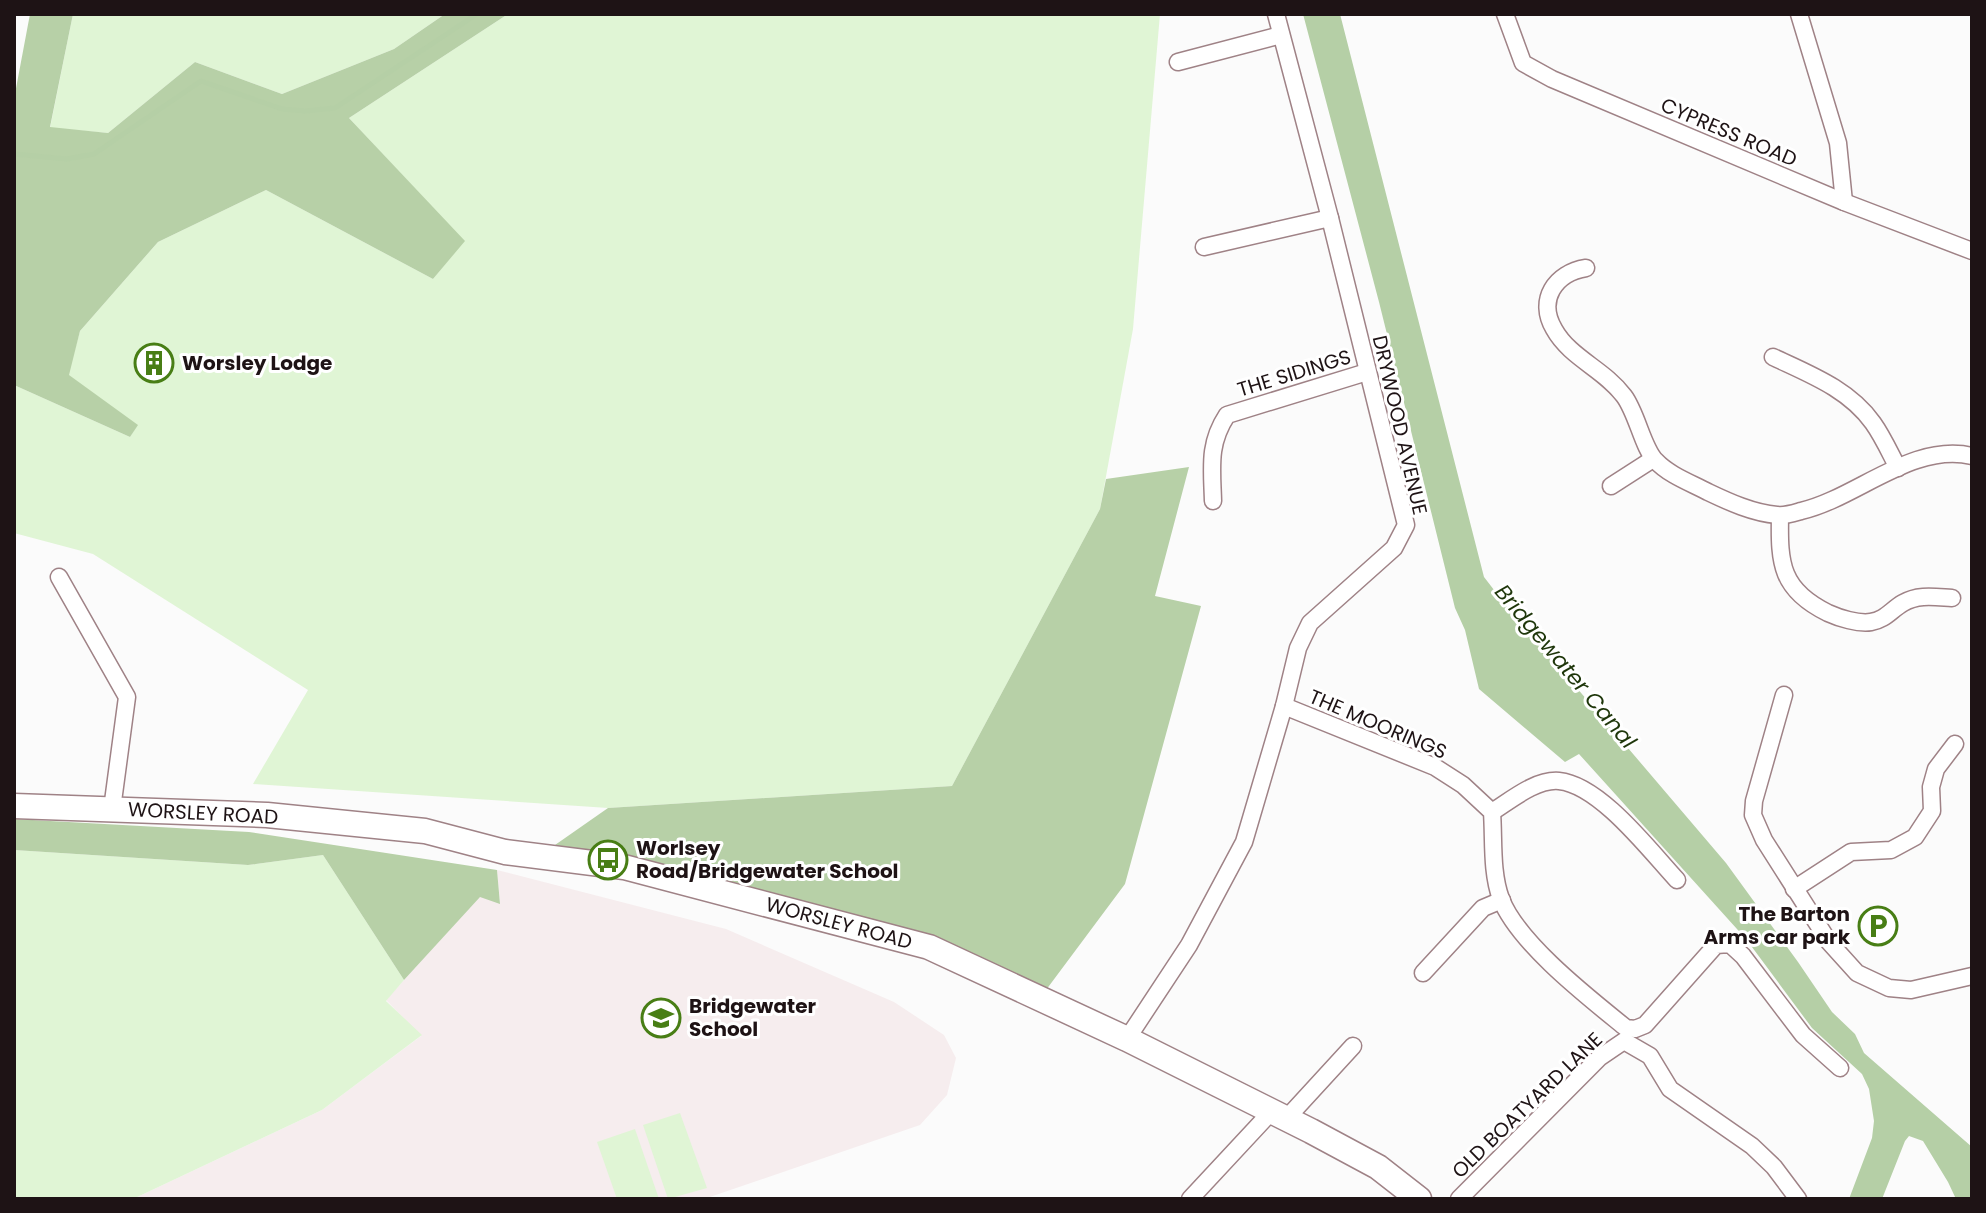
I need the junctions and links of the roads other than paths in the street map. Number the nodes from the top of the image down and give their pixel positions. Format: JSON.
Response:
{"nodes":[{"id":1,"x":1276,"y":14,"type":"edge"},
{"id":2,"x":1505,"y":14,"type":"edge"},
{"id":3,"x":1799,"y":14,"type":"edge"},
{"id":4,"x":1281,"y":35,"type":"junction"},
{"id":5,"x":1178,"y":62,"type":"dead end"},
{"id":6,"x":1844,"y":202,"type":"junction"},
{"id":7,"x":1330,"y":218,"type":"junction"},
{"id":8,"x":1204,"y":247,"type":"dead end"},
{"id":9,"x":1972,"y":251,"type":"edge"},
{"id":10,"x":1586,"y":268,"type":"dead end"},
{"id":11,"x":1773,"y":357,"type":"dead end"},
{"id":12,"x":1367,"y":372,"type":"junction"},
{"id":13,"x":1972,"y":456,"type":"edge"},
{"id":14,"x":1653,"y":459,"type":"junction"},
{"id":15,"x":1898,"y":468,"type":"junction"},
{"id":16,"x":1611,"y":486,"type":"dead end"},
{"id":17,"x":1213,"y":501,"type":"dead end"},
{"id":18,"x":1780,"y":516,"type":"junction"},
{"id":19,"x":59,"y":577,"type":"dead end"},
{"id":20,"x":1952,"y":598,"type":"dead end"},
{"id":21,"x":1784,"y":695,"type":"dead end"},
{"id":22,"x":1284,"y":706,"type":"junction"},
{"id":23,"x":1955,"y":744,"type":"dead end"},
{"id":24,"x":14,"y":806,"type":"edge"},
{"id":25,"x":112,"y":809,"type":"junction"},
{"id":26,"x":1492,"y":812,"type":"junction"},
{"id":27,"x":1677,"y":880,"type":"dead end"},
{"id":28,"x":1794,"y":889,"type":"junction"},
{"id":29,"x":1502,"y":900,"type":"junction"},
{"id":30,"x":1423,"y":973,"type":"dead end"},
{"id":31,"x":1972,"y":976,"type":"edge"},
{"id":32,"x":1127,"y":1039,"type":"junction"},
{"id":33,"x":1353,"y":1046,"type":"dead end"},
{"id":34,"x":1840,"y":1068,"type":"dead end"},
{"id":35,"x":1278,"y":1116,"type":"junction"},
{"id":36,"x":1190,"y":1199,"type":"edge"},
{"id":37,"x":1419,"y":1199,"type":"edge"},
{"id":38,"x":1459,"y":1199,"type":"edge"},
{"id":39,"x":1798,"y":1199,"type":"edge"}],
"edges":[{"from":1,"to":4,"type":"street","name":"DRYWOOD AVENUE"},
{"from":2,"to":6,"type":"street","name":"CYPRESS ROAD"},
{"from":3,"to":6,"type":"street"},
{"from":4,"to":5,"type":"street"},
{"from":4,"to":7,"type":"street","name":"DRYWOOD AVENUE"},
{"from":6,"to":9,"type":"street","name":"CYPRESS ROAD"},
{"from":7,"to":8,"type":"street"},
{"from":7,"to":12,"type":"street","name":"DRYWOOD AVENUE"},
{"from":10,"to":14,"type":"street"},
{"from":11,"to":15,"type":"street"},
{"from":12,"to":17,"type":"street","name":"THE SIDINGS"},
{"from":12,"to":22,"type":"street","name":"DRYWOOD AVENUE"},
{"from":13,"to":15,"type":"street"},
{"from":14,"to":16,"type":"street"},
{"from":14,"to":18,"type":"street"},
{"from":15,"to":18,"type":"street"},
{"from":18,"to":20,"type":"street"},
{"from":19,"to":25,"type":"street"},
{"from":21,"to":28,"type":"street"},
{"from":22,"to":26,"type":"street","name":"THE MOORINGS"},
{"from":22,"to":32,"type":"street","name":"DRYWOOD AVENUE"},
{"from":23,"to":28,"type":"street"},
{"from":24,"to":25,"type":"main road","name":"WORSLEY ROAD"},
{"from":25,"to":32,"type":"main road","name":"WORSLEY ROAD"},
{"from":26,"to":27,"type":"street"},
{"from":26,"to":29,"type":"street"},
{"from":28,"to":31,"type":"street"},
{"from":29,"to":30,"type":"street"},
{"from":29,"to":34,"type":"street"},
{"from":32,"to":35,"type":"main road","name":"WORSLEY ROAD"},
{"from":33,"to":35,"type":"street"},
{"from":35,"to":36,"type":"street"},
{"from":35,"to":37,"type":"main road","name":"WORSLEY ROAD"},
{"from":38,"to":39,"type":"street","name":"OLD BOATYARD LANE"}]}
